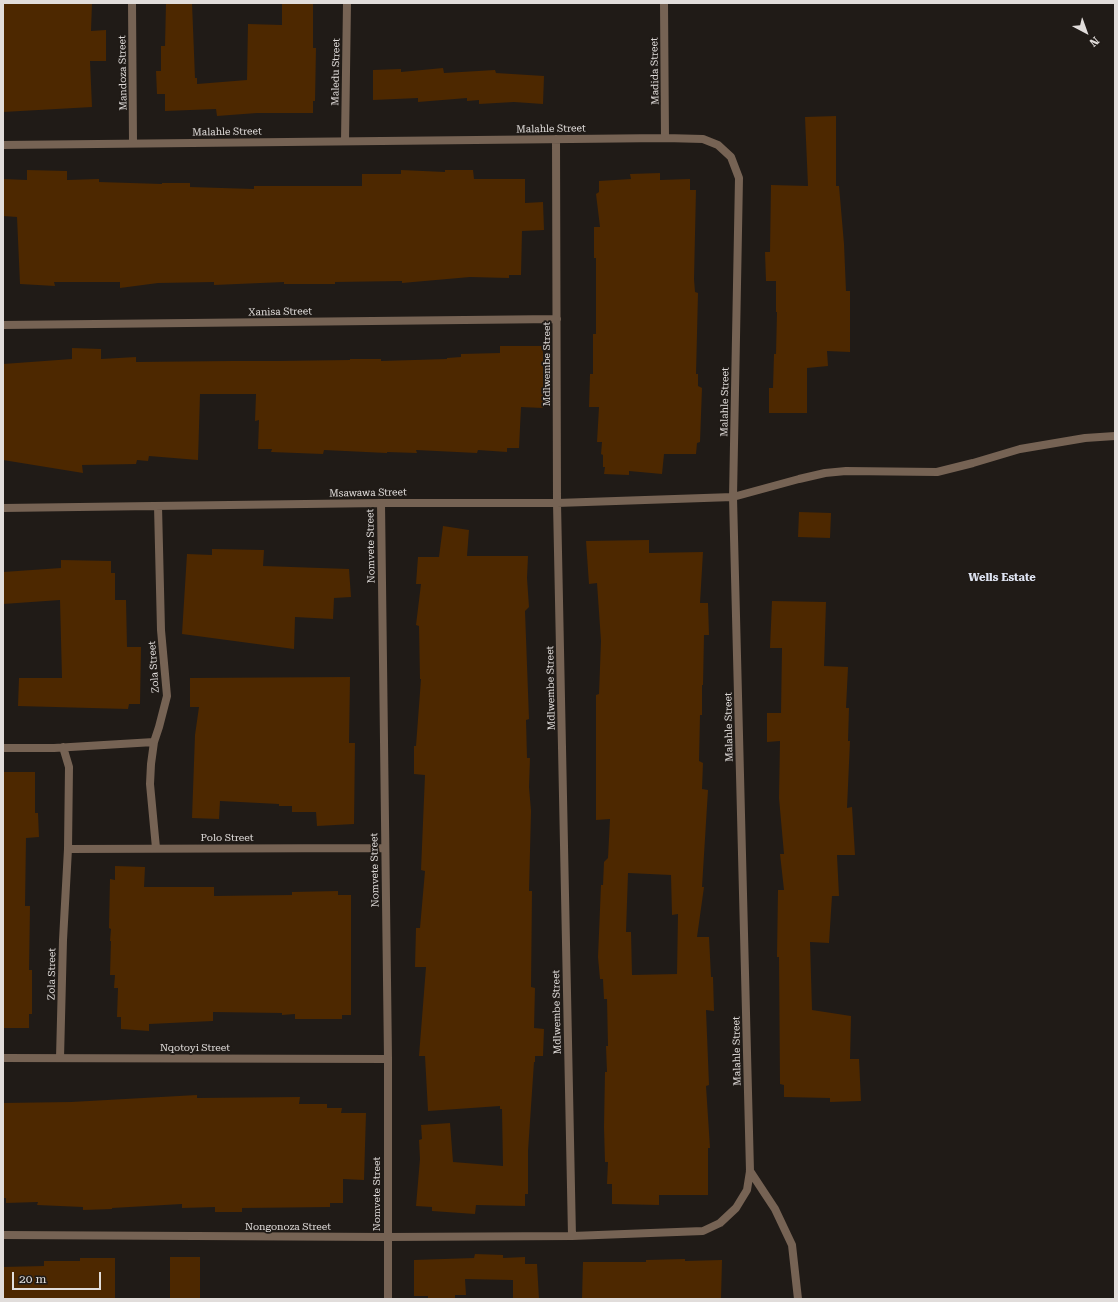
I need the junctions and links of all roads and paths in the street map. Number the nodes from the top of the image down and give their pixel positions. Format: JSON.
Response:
{"nodes":[{"id":1,"x":132,"y":3,"type":"edge"},
{"id":2,"x":347,"y":3,"type":"edge"},
{"id":3,"x":664,"y":3,"type":"edge"},
{"id":4,"x":665,"y":138,"type":"junction"},
{"id":5,"x":556,"y":139,"type":"junction"},
{"id":6,"x":345,"y":141,"type":"junction"},
{"id":7,"x":133,"y":143,"type":"junction"},
{"id":8,"x":3,"y":145,"type":"edge"},
{"id":9,"x":557,"y":319,"type":"junction"},
{"id":10,"x":3,"y":325,"type":"edge"},
{"id":11,"x":1115,"y":436,"type":"edge"},
{"id":12,"x":733,"y":497,"type":"junction"},
{"id":13,"x":381,"y":502,"type":"junction"},
{"id":14,"x":557,"y":503,"type":"junction"},
{"id":15,"x":158,"y":506,"type":"junction"},
{"id":16,"x":3,"y":508,"type":"edge"},
{"id":17,"x":154,"y":742,"type":"junction"},
{"id":18,"x":62,"y":747,"type":"junction"},
{"id":19,"x":3,"y":748,"type":"edge"},
{"id":20,"x":156,"y":848,"type":"junction"},
{"id":21,"x":385,"y":848,"type":"junction"},
{"id":22,"x":68,"y":849,"type":"junction"},
{"id":23,"x":3,"y":1058,"type":"edge"},
{"id":24,"x":60,"y":1058,"type":"junction"},
{"id":25,"x":388,"y":1059,"type":"junction"},
{"id":26,"x":750,"y":1171,"type":"junction"},
{"id":27,"x":3,"y":1235,"type":"edge"},
{"id":28,"x":572,"y":1236,"type":"junction"},
{"id":29,"x":387,"y":1237,"type":"junction"},
{"id":30,"x":388,"y":1299,"type":"edge"},
{"id":31,"x":798,"y":1299,"type":"edge"}],
"edges":[{"from":1,"to":7,"type":"street","name":"Mandoza Street"},
{"from":2,"to":6,"type":"street","name":"Maledu Street"},
{"from":3,"to":4,"type":"street","name":"Madida Street"},
{"from":4,"to":5,"type":"street","name":"Malahle Street"},
{"from":4,"to":12,"type":"street","name":"Malahle Street"},
{"from":5,"to":6,"type":"street","name":"Malahle Street"},
{"from":5,"to":9,"type":"street","name":"Mdlwembe Street"},
{"from":6,"to":7,"type":"street","name":"Malahle Street"},
{"from":7,"to":8,"type":"street","name":"Malahle Street"},
{"from":9,"to":10,"type":"street","name":"Xanisa Street"},
{"from":9,"to":14,"type":"street","name":"Mdlwembe Street"},
{"from":11,"to":12,"type":"street","name":"Msawawa Street"},
{"from":12,"to":14,"type":"street","name":"Msawawa Street"},
{"from":12,"to":26,"type":"street","name":"Malahle Street"},
{"from":13,"to":14,"type":"street","name":"Msawawa Street"},
{"from":13,"to":15,"type":"street","name":"Msawawa Street"},
{"from":13,"to":21,"type":"street","name":"Nomvete Street"},
{"from":14,"to":28,"type":"street","name":"Mdlwembe Street"},
{"from":15,"to":16,"type":"street","name":"Msawawa Street"},
{"from":15,"to":17,"type":"street","name":"Zola Street"},
{"from":17,"to":18,"type":"street"},
{"from":17,"to":20,"type":"street","name":"Zola Street"},
{"from":18,"to":19,"type":"street"},
{"from":18,"to":22,"type":"street","name":"Zola Street"},
{"from":20,"to":21,"type":"street","name":"Polo Street"},
{"from":20,"to":22,"type":"street","name":"Polo Street"},
{"from":21,"to":25,"type":"street","name":"Nomvete Street"},
{"from":22,"to":24,"type":"street","name":"Zola Street"},
{"from":23,"to":24,"type":"street","name":"Nqotoyi Street"},
{"from":24,"to":25,"type":"street","name":"Nqotoyi Street"},
{"from":25,"to":29,"type":"street","name":"Nomvete Street"},
{"from":26,"to":28,"type":"street","name":"Malahle Street"},
{"from":26,"to":31,"type":"street"},
{"from":27,"to":29,"type":"street","name":"Nongonoza Street"},
{"from":28,"to":29,"type":"street","name":"Nongonoza Street"},
{"from":29,"to":30,"type":"street","name":"Nomvete Street"}]}
